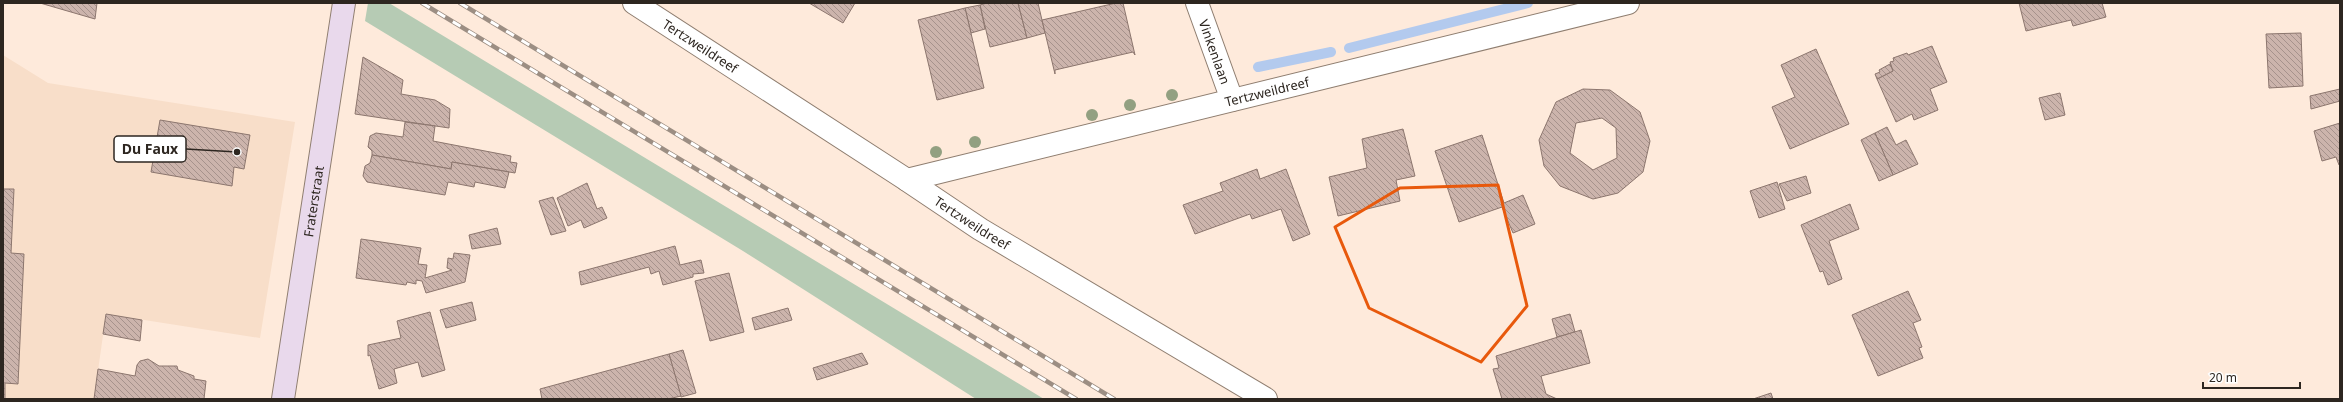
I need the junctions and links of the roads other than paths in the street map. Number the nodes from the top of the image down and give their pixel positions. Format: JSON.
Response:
{"nodes":[{"id":1,"x":344,"y":3,"type":"edge"},
{"id":2,"x":634,"y":3,"type":"edge"},
{"id":3,"x":1197,"y":3,"type":"edge"},
{"id":4,"x":1628,"y":3,"type":"edge"},
{"id":5,"x":1232,"y":100,"type":"junction"},
{"id":6,"x":907,"y":180,"type":"junction"},
{"id":7,"x":283,"y":399,"type":"edge"},
{"id":8,"x":1266,"y":399,"type":"edge"}],
"edges":[{"from":1,"to":7,"type":"street","name":"Fraterstraat"},
{"from":2,"to":6,"type":"street","name":"Tertzweildreef"},
{"from":3,"to":5,"type":"street","name":"Vinkenlaan"},
{"from":4,"to":5,"type":"street","name":"Tertzweildreef"},
{"from":5,"to":6,"type":"street","name":"Tertzweildreef"},
{"from":6,"to":8,"type":"street","name":"Tertzweildreef"}]}
